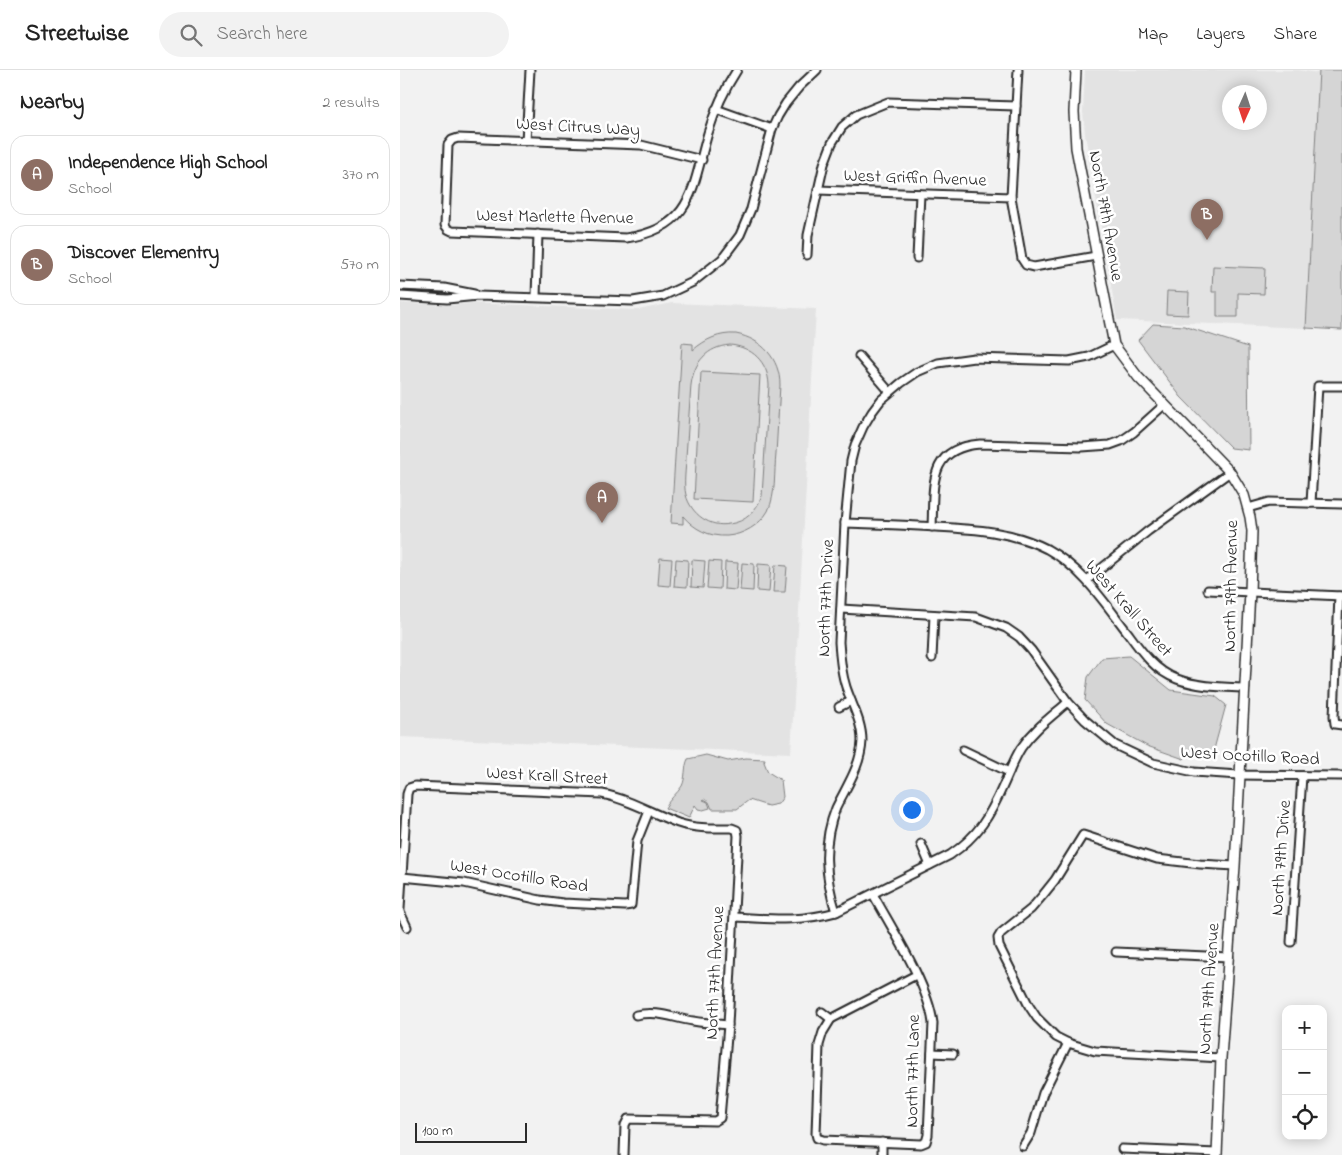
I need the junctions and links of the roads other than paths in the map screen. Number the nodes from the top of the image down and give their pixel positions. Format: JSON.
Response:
{"nodes":[{"id":1,"x":530,"y":70,"type":"edge"},
{"id":2,"x":737,"y":70,"type":"edge"},
{"id":3,"x":817,"y":70,"type":"edge"},
{"id":4,"x":1018,"y":70,"type":"edge"},
{"id":5,"x":1076,"y":70,"type":"edge"},
{"id":6,"x":1016,"y":106,"type":"junction"},
{"id":7,"x":716,"y":109,"type":"junction"},
{"id":8,"x":772,"y":129,"type":"junction"},
{"id":9,"x":526,"y":140,"type":"junction"},
{"id":10,"x":702,"y":160,"type":"junction"},
{"id":11,"x":818,"y":190,"type":"junction"},
{"id":12,"x":920,"y":194,"type":"junction"},
{"id":13,"x":1011,"y":197,"type":"junction"},
{"id":14,"x":448,"y":229,"type":"joint"},
{"id":15,"x":538,"y":234,"type":"junction"},
{"id":16,"x":807,"y":255,"type":"dead end"},
{"id":17,"x":1096,"y":256,"type":"junction"},
{"id":18,"x":917,"y":258,"type":"dead end"},
{"id":19,"x":400,"y":286,"type":"edge"},
{"id":20,"x":400,"y":296,"type":"edge"},
{"id":21,"x":478,"y":296,"type":"junction"},
{"id":22,"x":536,"y":298,"type":"junction"},
{"id":23,"x":1114,"y":345,"type":"junction"},
{"id":24,"x":859,"y":356,"type":"dead end"},
{"id":25,"x":1342,"y":386,"type":"edge"},
{"id":26,"x":889,"y":391,"type":"junction"},
{"id":27,"x":1164,"y":405,"type":"junction"},
{"id":28,"x":1230,"y":472,"type":"junction"},
{"id":29,"x":1311,"y":503,"type":"junction"},
{"id":30,"x":1342,"y":504,"type":"edge"},
{"id":31,"x":1248,"y":508,"type":"junction"},
{"id":32,"x":845,"y":523,"type":"junction"},
{"id":33,"x":932,"y":527,"type":"junction"},
{"id":34,"x":1087,"y":580,"type":"junction"},
{"id":35,"x":1208,"y":590,"type":"dead end"},
{"id":36,"x":1250,"y":592,"type":"junction"},
{"id":37,"x":1341,"y":596,"type":"edge"},
{"id":38,"x":840,"y":610,"type":"junction"},
{"id":39,"x":934,"y":615,"type":"junction"},
{"id":40,"x":932,"y":658,"type":"dead end"},
{"id":41,"x":1245,"y":688,"type":"junction"},
{"id":42,"x":851,"y":701,"type":"junction"},
{"id":43,"x":1068,"y":702,"type":"junction"},
{"id":44,"x":839,"y":706,"type":"dead end"},
{"id":45,"x":1339,"y":724,"type":"edge"},
{"id":46,"x":963,"y":750,"type":"dead end"},
{"id":47,"x":1009,"y":772,"type":"junction"},
{"id":48,"x":1239,"y":775,"type":"junction"},
{"id":49,"x":1302,"y":776,"type":"junction"},
{"id":50,"x":1342,"y":776,"type":"edge"},
{"id":51,"x":649,"y":811,"type":"junction"},
{"id":52,"x":737,"y":830,"type":"joint"},
{"id":53,"x":402,"y":834,"type":"edge"},
{"id":54,"x":921,"y":844,"type":"dead end"},
{"id":55,"x":930,"y":865,"type":"junction"},
{"id":56,"x":1235,"y":866,"type":"junction"},
{"id":57,"x":402,"y":877,"type":"junction"},
{"id":58,"x":873,"y":894,"type":"junction"},
{"id":59,"x":400,"y":911,"type":"edge"},
{"id":60,"x":836,"y":912,"type":"junction"},
{"id":61,"x":735,"y":917,"type":"junction"},
{"id":62,"x":407,"y":927,"type":"dead end"},
{"id":63,"x":1292,"y":942,"type":"dead end"},
{"id":64,"x":1116,"y":952,"type":"dead end"},
{"id":65,"x":1229,"y":957,"type":"junction"},
{"id":66,"x":916,"y":975,"type":"junction"},
{"id":67,"x":822,"y":1012,"type":"dead end"},
{"id":68,"x":636,"y":1015,"type":"dead end"},
{"id":69,"x":831,"y":1019,"type":"junction"},
{"id":70,"x":728,"y":1026,"type":"junction"},
{"id":71,"x":1068,"y":1043,"type":"junction"},
{"id":72,"x":932,"y":1053,"type":"junction"},
{"id":73,"x":953,"y":1054,"type":"dead end"},
{"id":74,"x":1221,"y":1058,"type":"junction"},
{"id":75,"x":882,"y":1142,"type":"junction"},
{"id":76,"x":1023,"y":1146,"type":"dead end"},
{"id":77,"x":1122,"y":1149,"type":"dead end"},
{"id":78,"x":1217,"y":1154,"type":"edge"},
{"id":79,"x":624,"y":1155,"type":"edge"},
{"id":80,"x":882,"y":1155,"type":"edge"}],
"edges":[{"from":1,"to":9,"type":"street"},
{"from":2,"to":7,"type":"street","name":"West Marlette Avenue"},
{"from":3,"to":8,"type":"street"},
{"from":4,"to":6,"type":"street"},
{"from":5,"to":17,"type":"street","name":"North 79th Avenue"},
{"from":6,"to":11,"type":"street"},
{"from":6,"to":13,"type":"street"},
{"from":7,"to":8,"type":"street"},
{"from":7,"to":10,"type":"street","name":"West Marlette Avenue"},
{"from":8,"to":22,"type":"street"},
{"from":9,"to":10,"type":"street","name":"West Citrus Way"},
{"from":9,"to":14,"type":"street","name":"West Citrus Way"},
{"from":10,"to":15,"type":"street","name":"West Marlette Avenue"},
{"from":11,"to":12,"type":"street","name":"West Griffin Avenue"},
{"from":11,"to":16,"type":"street"},
{"from":12,"to":13,"type":"street","name":"West Griffin Avenue"},
{"from":12,"to":18,"type":"street"},
{"from":13,"to":17,"type":"street"},
{"from":14,"to":15,"type":"street","name":"West Marlette Avenue"},
{"from":15,"to":22,"type":"street"},
{"from":17,"to":23,"type":"street","name":"North 79th Avenue"},
{"from":19,"to":21,"type":"street"},
{"from":20,"to":21,"type":"street"},
{"from":21,"to":22,"type":"street"},
{"from":23,"to":26,"type":"street","name":"North 77th Drive"},
{"from":23,"to":27,"type":"street","name":"North 79th Avenue"},
{"from":24,"to":26,"type":"street"},
{"from":25,"to":29,"type":"street"},
{"from":26,"to":32,"type":"street","name":"North 77th Drive"},
{"from":27,"to":28,"type":"street","name":"North 79th Avenue"},
{"from":27,"to":33,"type":"street"},
{"from":28,"to":31,"type":"street","name":"North 79th Avenue"},
{"from":28,"to":34,"type":"street"},
{"from":29,"to":30,"type":"street"},
{"from":29,"to":31,"type":"street"},
{"from":31,"to":36,"type":"street","name":"North 79th Avenue"},
{"from":32,"to":33,"type":"street","name":"West Krall Street"},
{"from":32,"to":38,"type":"street","name":"North 77th Drive"},
{"from":33,"to":34,"type":"street","name":"West Krall Street"},
{"from":34,"to":41,"type":"street","name":"West Krall Street"},
{"from":35,"to":36,"type":"street"},
{"from":36,"to":37,"type":"street"},
{"from":36,"to":41,"type":"street","name":"North 79th Avenue"},
{"from":37,"to":45,"type":"street"},
{"from":38,"to":39,"type":"street","name":"West Ocotillo Road"},
{"from":38,"to":42,"type":"street","name":"North 77th Drive"},
{"from":39,"to":40,"type":"street"},
{"from":39,"to":43,"type":"street","name":"West Ocotillo Road"},
{"from":41,"to":48,"type":"street","name":"North 79th Avenue"},
{"from":42,"to":44,"type":"street"},
{"from":42,"to":60,"type":"street","name":"North 77th Drive"},
{"from":43,"to":47,"type":"street"},
{"from":43,"to":48,"type":"street","name":"West Ocotillo Road"},
{"from":46,"to":47,"type":"street"},
{"from":47,"to":55,"type":"street"},
{"from":48,"to":49,"type":"street","name":"West Ocotillo Road"},
{"from":48,"to":56,"type":"street","name":"North 79th Avenue"},
{"from":49,"to":50,"type":"street","name":"West Ocotillo Road"},
{"from":49,"to":63,"type":"street","name":"North 79th Drive"},
{"from":51,"to":52,"type":"street","name":"West Krall Street"},
{"from":51,"to":53,"type":"street","name":"West Krall Street"},
{"from":51,"to":57,"type":"street","name":"West Ocotillo Road"},
{"from":52,"to":61,"type":"street","name":"North 77th Avenue"},
{"from":53,"to":57,"type":"street"},
{"from":54,"to":55,"type":"street"},
{"from":55,"to":58,"type":"street"},
{"from":56,"to":65,"type":"street","name":"North 79th Avenue"},
{"from":56,"to":71,"type":"street"},
{"from":57,"to":59,"type":"street"},
{"from":58,"to":60,"type":"street"},
{"from":58,"to":66,"type":"street","name":"North 77th Lane"},
{"from":59,"to":62,"type":"street"},
{"from":60,"to":61,"type":"street"},
{"from":61,"to":70,"type":"street","name":"North 77th Avenue"},
{"from":64,"to":65,"type":"street"},
{"from":65,"to":74,"type":"street","name":"North 79th Avenue"},
{"from":66,"to":69,"type":"street"},
{"from":66,"to":72,"type":"street","name":"North 77th Lane"},
{"from":67,"to":69,"type":"street"},
{"from":68,"to":70,"type":"street"},
{"from":69,"to":75,"type":"street"},
{"from":70,"to":79,"type":"street","name":"North 77th Avenue"},
{"from":71,"to":74,"type":"street"},
{"from":71,"to":76,"type":"street"},
{"from":72,"to":73,"type":"street"},
{"from":72,"to":75,"type":"street","name":"North 77th Lane"},
{"from":74,"to":78,"type":"street","name":"North 79th Avenue"},
{"from":75,"to":80,"type":"street","name":"North 77th Lane"},
{"from":77,"to":78,"type":"street"}]}
